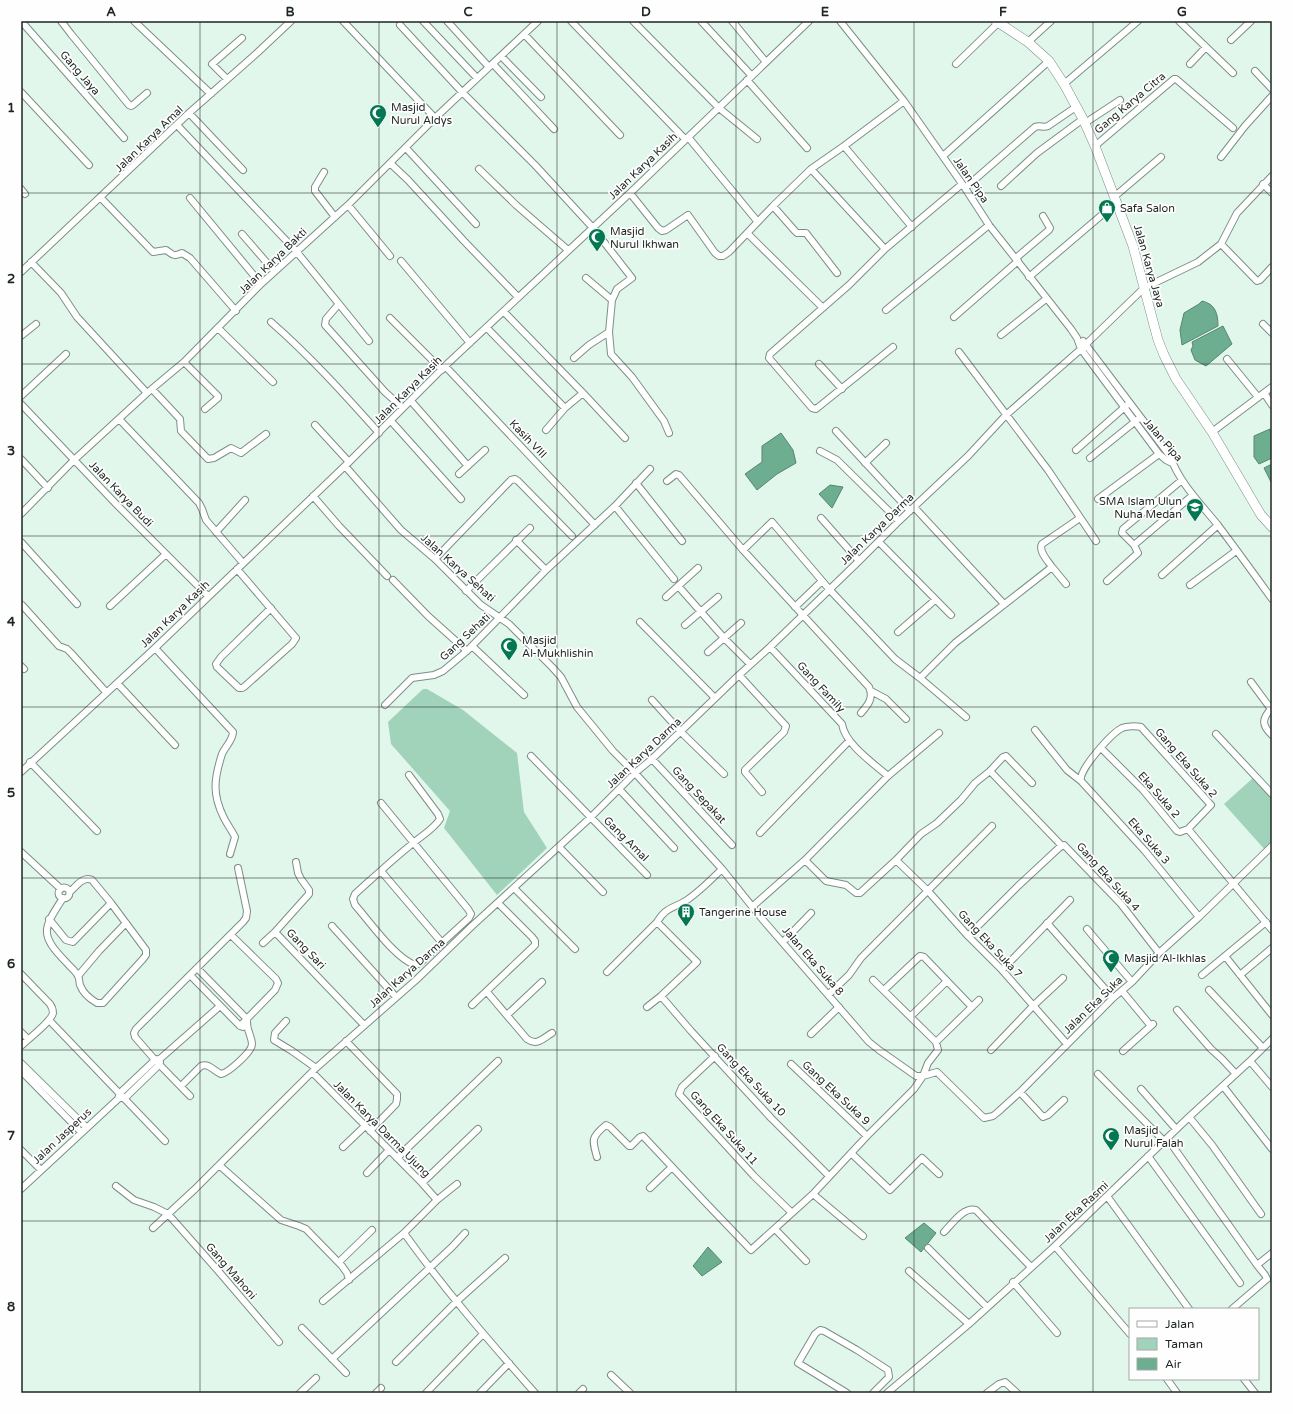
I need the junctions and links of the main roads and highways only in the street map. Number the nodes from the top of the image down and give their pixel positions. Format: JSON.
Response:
{"nodes":[{"id":1,"x":997,"y":22,"type":"edge"},
{"id":2,"x":1272,"y":527,"type":"edge"}],
"edges":[{"from":1,"to":2,"type":"main road","name":"Jalan Karya Jaya"}]}
